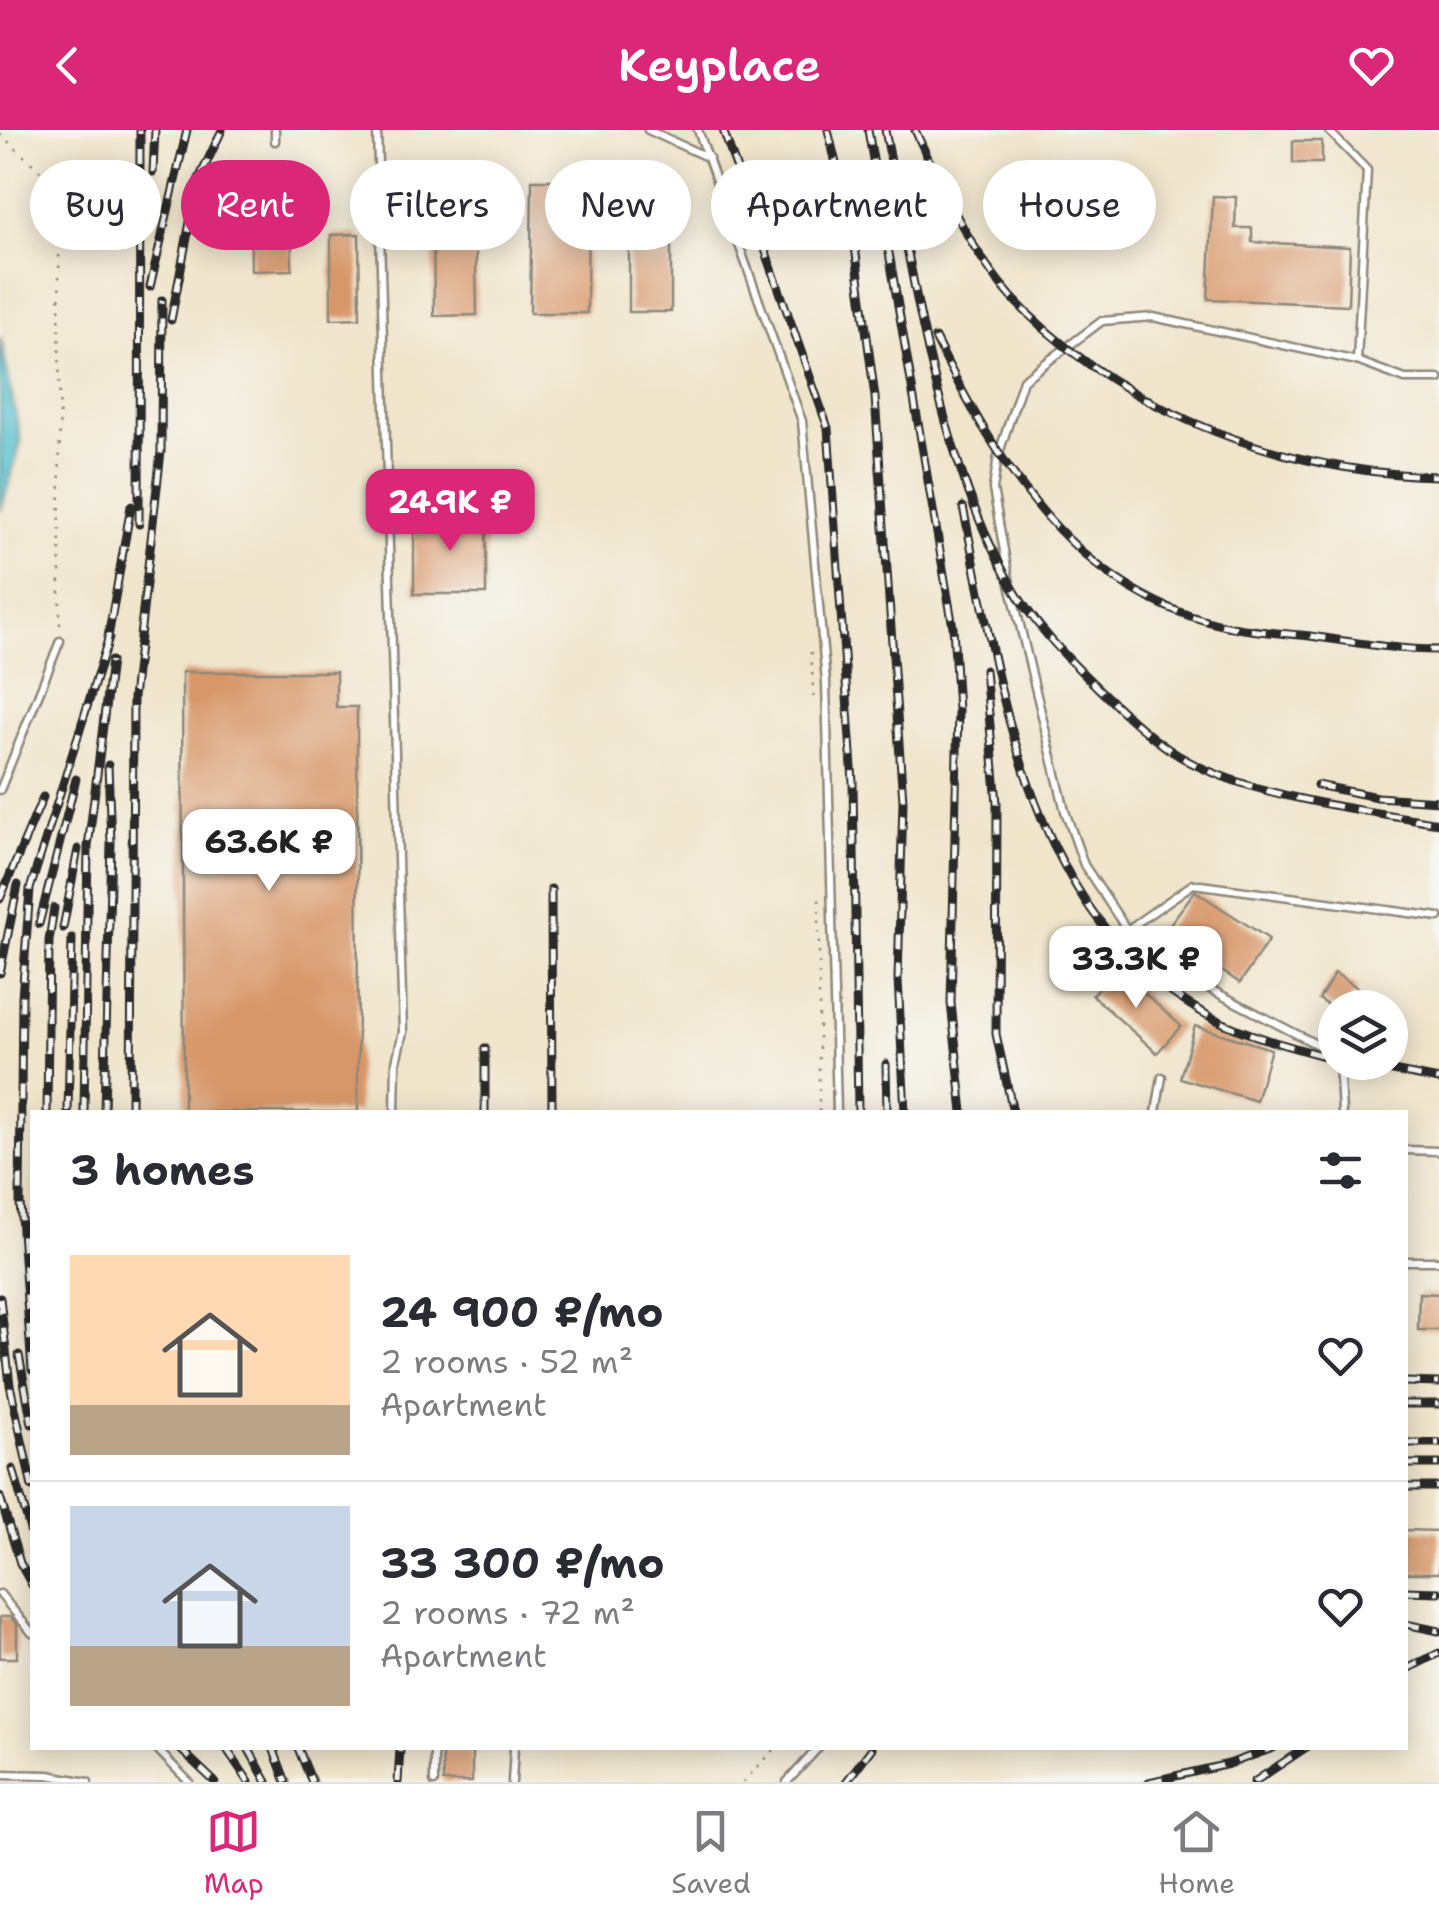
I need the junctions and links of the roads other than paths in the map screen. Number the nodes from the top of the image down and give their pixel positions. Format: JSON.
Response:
{"nodes":[{"id":1,"x":274,"y":130,"type":"edge"},
{"id":2,"x":377,"y":130,"type":"edge"},
{"id":3,"x":648,"y":130,"type":"edge"},
{"id":4,"x":698,"y":130,"type":"edge"},
{"id":5,"x":1328,"y":130,"type":"edge"},
{"id":6,"x":275,"y":141,"type":"dead end"},
{"id":7,"x":709,"y":158,"type":"junction"},
{"id":8,"x":1358,"y":362,"type":"junction"},
{"id":9,"x":1439,"y":379,"type":"edge"},
{"id":10,"x":60,"y":641,"type":"road end"},
{"id":11,"x":0,"y":790,"type":"edge"},
{"id":12,"x":1439,"y":918,"type":"edge"},
{"id":13,"x":1128,"y":930,"type":"junction"},
{"id":14,"x":1318,"y":1045,"type":"edge"},
{"id":15,"x":1162,"y":1078,"type":"dead end"},
{"id":16,"x":1340,"y":1080,"type":"edge"},
{"id":17,"x":395,"y":1110,"type":"edge"},
{"id":18,"x":837,"y":1110,"type":"edge"},
{"id":19,"x":1156,"y":1110,"type":"edge"},
{"id":20,"x":1342,"y":1110,"type":"edge"},
{"id":21,"x":1408,"y":1150,"type":"edge"},
{"id":22,"x":1439,"y":1151,"type":"edge"},
{"id":23,"x":1408,"y":1261,"type":"edge"},
{"id":24,"x":1439,"y":1261,"type":"edge"},
{"id":25,"x":0,"y":1594,"type":"edge"},
{"id":26,"x":30,"y":1630,"type":"edge"},
{"id":27,"x":158,"y":1750,"type":"edge"},
{"id":28,"x":434,"y":1750,"type":"edge"},
{"id":29,"x":514,"y":1750,"type":"edge"},
{"id":30,"x":816,"y":1750,"type":"edge"},
{"id":31,"x":0,"y":1774,"type":"edge"},
{"id":32,"x":88,"y":1782,"type":"edge"},
{"id":33,"x":188,"y":1782,"type":"edge"},
{"id":34,"x":434,"y":1782,"type":"edge"},
{"id":35,"x":512,"y":1782,"type":"edge"},
{"id":36,"x":787,"y":1782,"type":"edge"}],
"edges":[{"from":1,"to":6,"type":"lane"},
{"from":2,"to":17,"type":"lane"},
{"from":3,"to":7,"type":"lane"},
{"from":4,"to":7,"type":"lane"},
{"from":5,"to":8,"type":"lane"},
{"from":7,"to":18,"type":"lane"},
{"from":8,"to":9,"type":"lane"},
{"from":8,"to":13,"type":"lane"},
{"from":10,"to":11,"type":"lane"},
{"from":12,"to":13,"type":"lane"},
{"from":13,"to":14,"type":"lane"},
{"from":15,"to":19,"type":"lane"},
{"from":16,"to":20,"type":"lane"},
{"from":21,"to":22,"type":"lane"},
{"from":23,"to":24,"type":"lane"},
{"from":25,"to":26,"type":"lane"},
{"from":27,"to":33,"type":"lane"},
{"from":28,"to":34,"type":"lane"},
{"from":29,"to":35,"type":"lane"},
{"from":30,"to":36,"type":"lane"},
{"from":31,"to":32,"type":"lane"}]}
